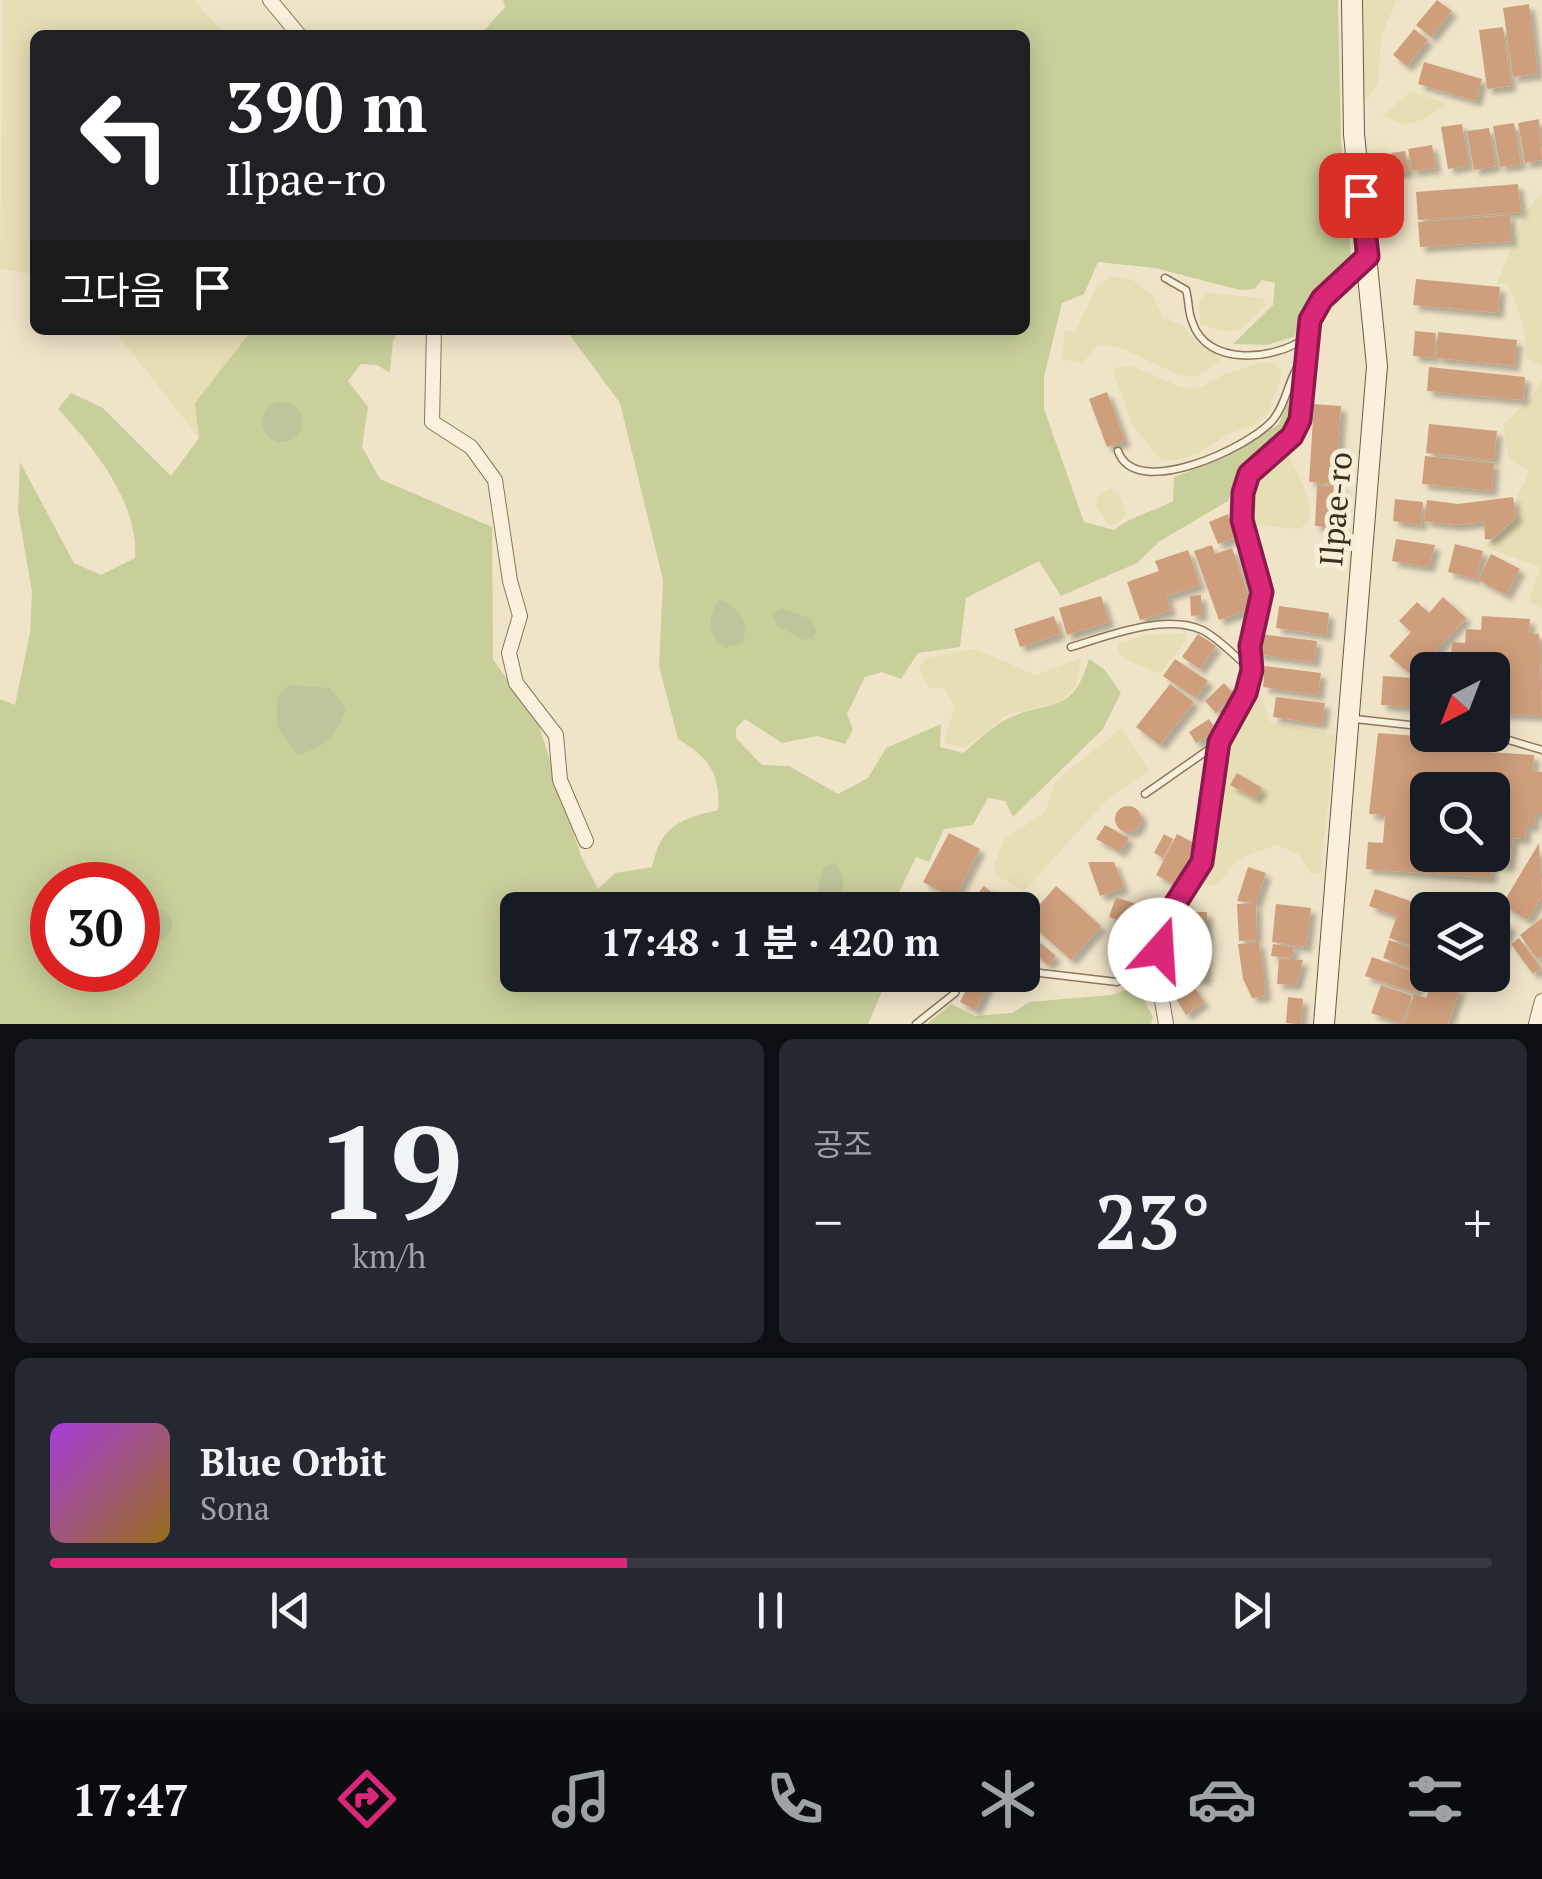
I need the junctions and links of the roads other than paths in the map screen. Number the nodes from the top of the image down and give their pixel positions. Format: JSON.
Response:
{"nodes":[{"id":1,"x":270,"y":0,"type":"edge"},
{"id":2,"x":1352,"y":0,"type":"edge"},
{"id":3,"x":295,"y":30,"type":"edge"},
{"id":4,"x":1368,"y":256,"type":"junction"},
{"id":5,"x":1165,"y":278,"type":"dead end"},
{"id":6,"x":434,"y":335,"type":"edge"},
{"id":7,"x":1306,"y":338,"type":"junction"},
{"id":8,"x":1304,"y":358,"type":"junction"},
{"id":9,"x":1118,"y":450,"type":"dead end"},
{"id":10,"x":1071,"y":647,"type":"dead end"},
{"id":11,"x":1252,"y":670,"type":"junction"},
{"id":12,"x":1348,"y":719,"type":"junction"},
{"id":13,"x":1410,"y":725,"type":"edge"},
{"id":14,"x":1510,"y":740,"type":"edge"},
{"id":15,"x":1219,"y":742,"type":"junction"},
{"id":16,"x":1542,"y":750,"type":"edge"},
{"id":17,"x":1145,"y":794,"type":"dead end"},
{"id":18,"x":586,"y":841,"type":"dead end"},
{"id":19,"x":1160,"y":950,"type":"junction"},
{"id":20,"x":1040,"y":972,"type":"edge"},
{"id":21,"x":956,"y":992,"type":"edge"},
{"id":22,"x":1542,"y":1001,"type":"edge"},
{"id":23,"x":916,"y":1024,"type":"edge"},
{"id":24,"x":1166,"y":1024,"type":"edge"},
{"id":25,"x":1324,"y":1024,"type":"edge"},
{"id":26,"x":1536,"y":1024,"type":"edge"}],
"edges":[{"from":1,"to":3,"type":"street"},
{"from":2,"to":4,"type":"street","name":"Ilpae-ro"},
{"from":4,"to":7,"type":"street"},
{"from":4,"to":12,"type":"street","name":"Ilpae-ro"},
{"from":5,"to":7,"type":"lane"},
{"from":6,"to":18,"type":"street"},
{"from":7,"to":8,"type":"street"},
{"from":8,"to":9,"type":"lane"},
{"from":8,"to":11,"type":"street"},
{"from":10,"to":11,"type":"lane"},
{"from":11,"to":15,"type":"street"},
{"from":12,"to":13,"type":"lane"},
{"from":12,"to":25,"type":"street","name":"Ilpae-ro"},
{"from":14,"to":16,"type":"lane"},
{"from":15,"to":17,"type":"lane"},
{"from":15,"to":19,"type":"street"},
{"from":19,"to":20,"type":"lane"},
{"from":19,"to":24,"type":"street"},
{"from":21,"to":23,"type":"lane"},
{"from":22,"to":26,"type":"street"}]}
